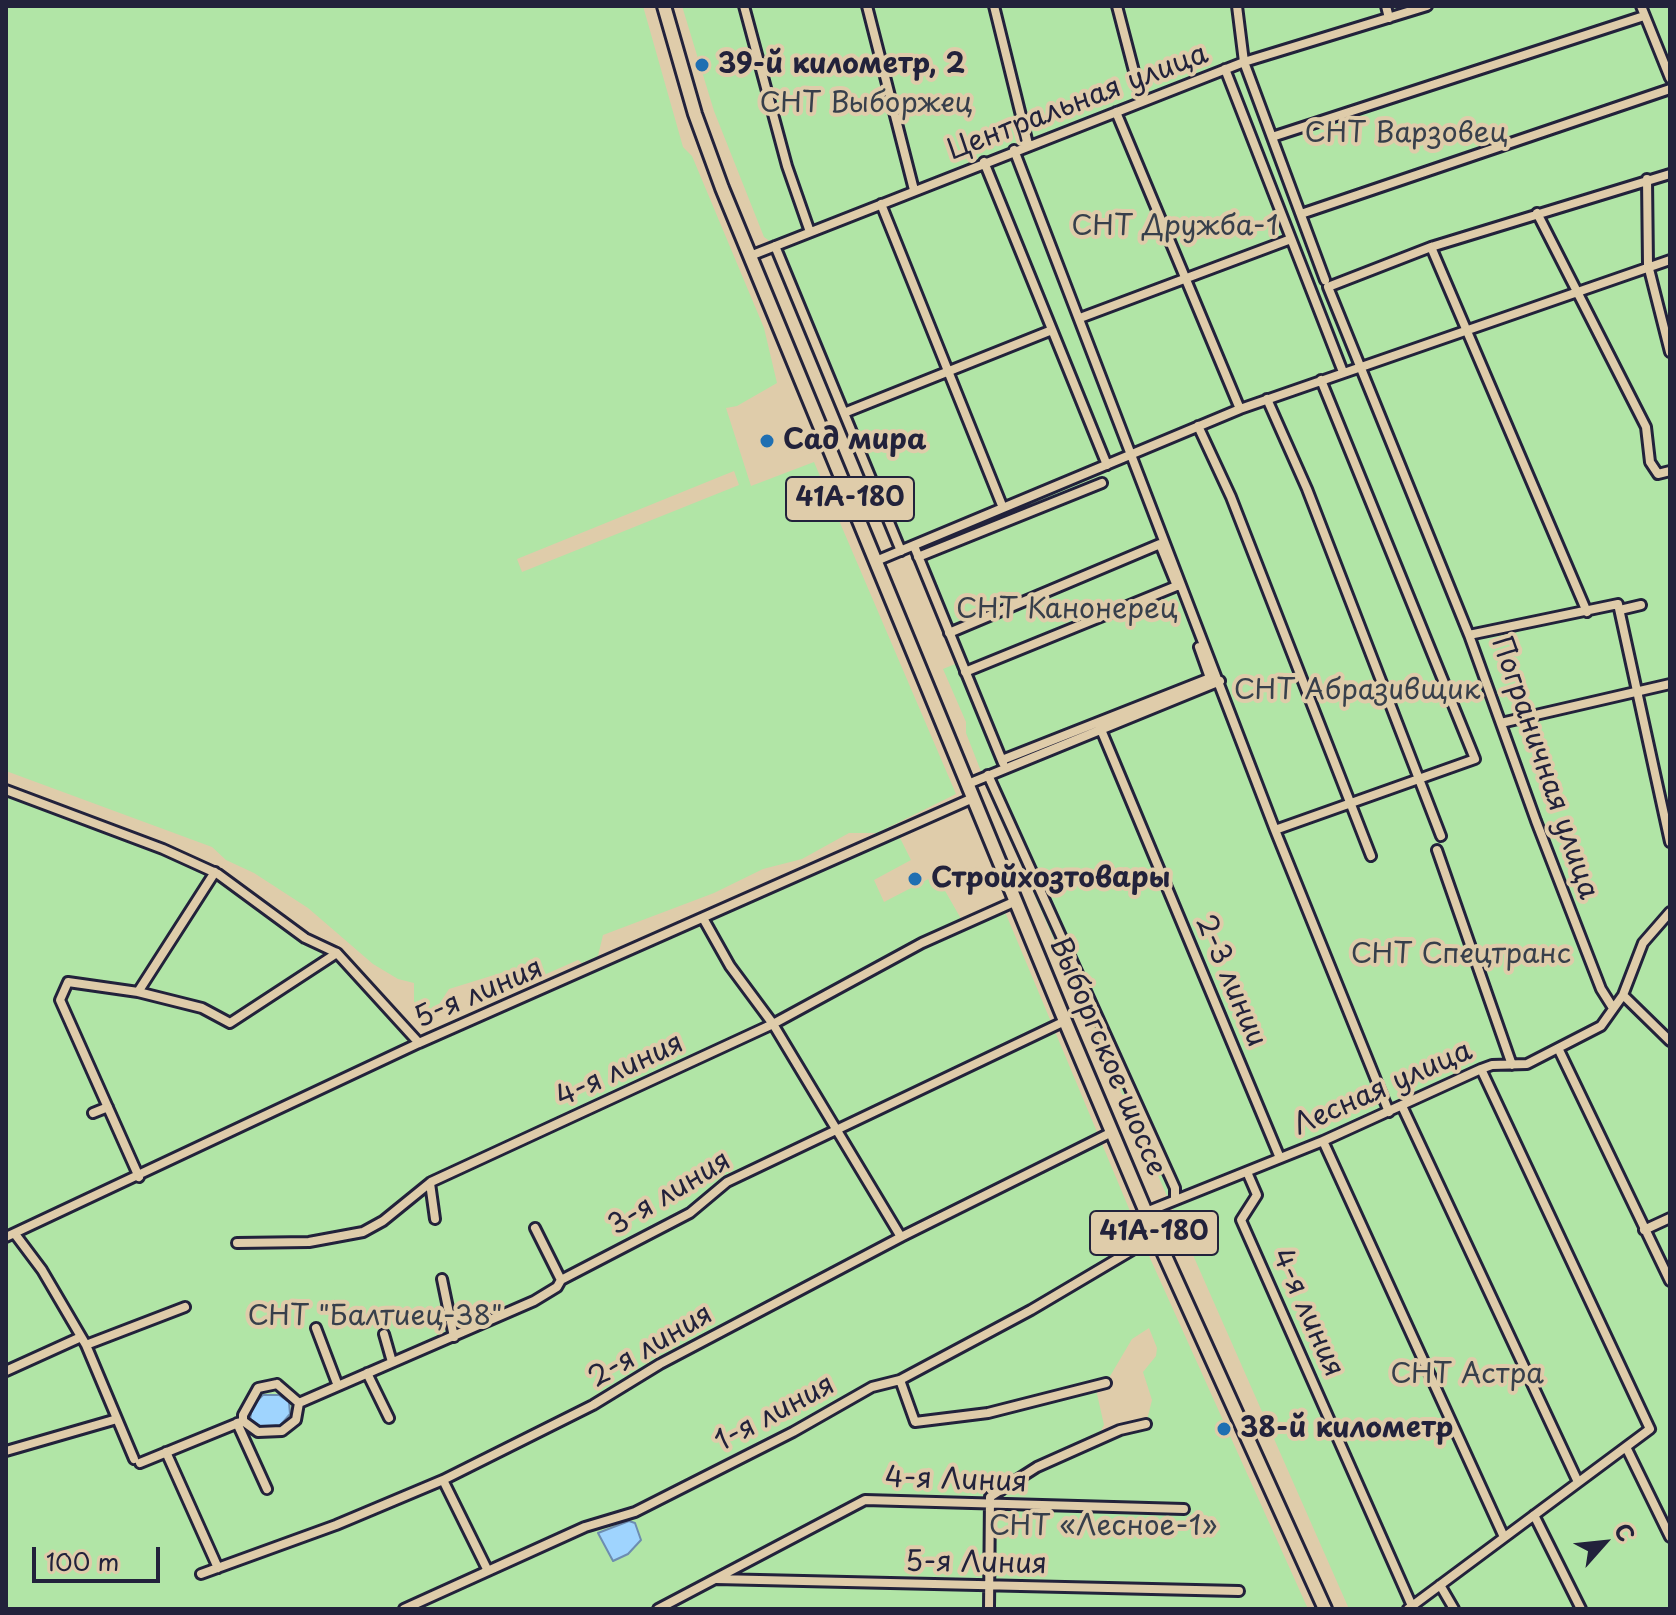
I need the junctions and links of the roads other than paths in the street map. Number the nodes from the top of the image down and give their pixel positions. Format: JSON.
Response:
{"nodes":[{"id":1,"x":664,"y":6,"type":"edge"},
{"id":2,"x":744,"y":6,"type":"edge"},
{"id":3,"x":867,"y":6,"type":"edge"},
{"id":4,"x":994,"y":6,"type":"edge"},
{"id":5,"x":1117,"y":6,"type":"edge"},
{"id":6,"x":1237,"y":6,"type":"edge"},
{"id":7,"x":1386,"y":6,"type":"edge"},
{"id":8,"x":1427,"y":6,"type":"edge"},
{"id":9,"x":1641,"y":6,"type":"edge"},
{"id":10,"x":1644,"y":16,"type":"junction"},
{"id":11,"x":1389,"y":18,"type":"junction"},
{"id":12,"x":1244,"y":62,"type":"junction"},
{"id":13,"x":1225,"y":69,"type":"junction"},
{"id":14,"x":1670,"y":78,"type":"edge"},
{"id":15,"x":1670,"y":89,"type":"edge"},
{"id":16,"x":1142,"y":102,"type":"junction"},
{"id":17,"x":1116,"y":112,"type":"junction"},
{"id":18,"x":1272,"y":137,"type":"junction"},
{"id":19,"x":1028,"y":144,"type":"junction"},
{"id":20,"x":1014,"y":150,"type":"junction"},
{"id":21,"x":984,"y":162,"type":"junction"},
{"id":22,"x":1670,"y":174,"type":"edge"},
{"id":23,"x":1647,"y":179,"type":"junction"},
{"id":24,"x":914,"y":190,"type":"junction"},
{"id":25,"x":881,"y":204,"type":"junction"},
{"id":26,"x":1537,"y":213,"type":"junction"},
{"id":27,"x":1301,"y":214,"type":"junction"},
{"id":28,"x":810,"y":232,"type":"junction"},
{"id":29,"x":1291,"y":239,"type":"junction"},
{"id":30,"x":775,"y":246,"type":"junction"},
{"id":31,"x":1431,"y":247,"type":"junction"},
{"id":32,"x":750,"y":256,"type":"junction"},
{"id":33,"x":1670,"y":260,"type":"edge"},
{"id":34,"x":1648,"y":265,"type":"junction"},
{"id":35,"x":1185,"y":277,"type":"junction"},
{"id":36,"x":1326,"y":284,"type":"junction"},
{"id":37,"x":1575,"y":292,"type":"junction"},
{"id":38,"x":1080,"y":318,"type":"junction"},
{"id":39,"x":1052,"y":330,"type":"junction"},
{"id":40,"x":1464,"y":330,"type":"junction"},
{"id":41,"x":1670,"y":352,"type":"edge"},
{"id":42,"x":1361,"y":366,"type":"junction"},
{"id":43,"x":951,"y":371,"type":"junction"},
{"id":44,"x":1343,"y":372,"type":"junction"},
{"id":45,"x":1321,"y":380,"type":"junction"},
{"id":46,"x":1267,"y":399,"type":"junction"},
{"id":47,"x":1240,"y":409,"type":"junction"},
{"id":48,"x":844,"y":413,"type":"junction"},
{"id":49,"x":1198,"y":426,"type":"junction"},
{"id":50,"x":1132,"y":454,"type":"junction"},
{"id":51,"x":1107,"y":465,"type":"junction"},
{"id":52,"x":1670,"y":471,"type":"edge"},
{"id":53,"x":1102,"y":483,"type":"dead end"},
{"id":54,"x":1003,"y":508,"type":"junction"},
{"id":55,"x":914,"y":546,"type":"junction"},
{"id":56,"x":901,"y":551,"type":"junction"},
{"id":57,"x":918,"y":557,"type":"junction"},
{"id":58,"x":876,"y":561,"type":"junction"},
{"id":59,"x":1180,"y":585,"type":"junction"},
{"id":60,"x":1641,"y":605,"type":"dead end"},
{"id":61,"x":1619,"y":607,"type":"junction"},
{"id":62,"x":1587,"y":612,"type":"junction"},
{"id":63,"x":949,"y":633,"type":"junction"},
{"id":64,"x":1469,"y":635,"type":"junction"},
{"id":65,"x":1199,"y":647,"type":"dead end"},
{"id":66,"x":965,"y":672,"type":"junction"},
{"id":67,"x":1220,"y":681,"type":"junction"},
{"id":68,"x":1670,"y":684,"type":"edge"},
{"id":69,"x":1638,"y":692,"type":"junction"},
{"id":70,"x":1501,"y":723,"type":"junction"},
{"id":71,"x":1102,"y":732,"type":"junction"},
{"id":72,"x":1003,"y":764,"type":"junction"},
{"id":73,"x":988,"y":775,"type":"junction"},
{"id":74,"x":1418,"y":778,"type":"junction"},
{"id":75,"x":968,"y":784,"type":"junction"},
{"id":76,"x":6,"y":790,"type":"edge"},
{"id":77,"x":973,"y":798,"type":"junction"},
{"id":78,"x":1351,"y":803,"type":"junction"},
{"id":79,"x":1275,"y":830,"type":"junction"},
{"id":80,"x":1441,"y":836,"type":"dead end"},
{"id":81,"x":1670,"y":842,"type":"edge"},
{"id":82,"x":1437,"y":850,"type":"dead end"},
{"id":83,"x":1371,"y":856,"type":"dead end"},
{"id":84,"x":215,"y":872,"type":"junction"},
{"id":85,"x":1016,"y":901,"type":"junction"},
{"id":86,"x":1669,"y":917,"type":"edge"},
{"id":87,"x":703,"y":918,"type":"junction"},
{"id":88,"x":337,"y":953,"type":"junction"},
{"id":89,"x":138,"y":992,"type":"junction"},
{"id":90,"x":1623,"y":995,"type":"junction"},
{"id":91,"x":1613,"y":1008,"type":"junction"},
{"id":92,"x":1065,"y":1021,"type":"junction"},
{"id":93,"x":773,"y":1024,"type":"junction"},
{"id":94,"x":1670,"y":1041,"type":"edge"},
{"id":95,"x":419,"y":1043,"type":"junction"},
{"id":96,"x":1558,"y":1048,"type":"junction"},
{"id":97,"x":1512,"y":1065,"type":"junction"},
{"id":98,"x":1481,"y":1069,"type":"junction"},
{"id":99,"x":1402,"y":1106,"type":"junction"},
{"id":100,"x":108,"y":1107,"type":"junction"},
{"id":101,"x":1389,"y":1112,"type":"junction"},
{"id":102,"x":93,"y":1113,"type":"dead end"},
{"id":103,"x":835,"y":1129,"type":"junction"},
{"id":104,"x":1112,"y":1132,"type":"junction"},
{"id":105,"x":1323,"y":1141,"type":"junction"},
{"id":106,"x":1280,"y":1158,"type":"junction"},
{"id":107,"x":1247,"y":1172,"type":"junction"},
{"id":108,"x":139,"y":1177,"type":"junction"},
{"id":109,"x":430,"y":1183,"type":"junction"},
{"id":110,"x":1175,"y":1200,"type":"junction"},
{"id":111,"x":1146,"y":1212,"type":"junction"},
{"id":112,"x":1670,"y":1218,"type":"edge"},
{"id":113,"x":435,"y":1219,"type":"dead end"},
{"id":114,"x":535,"y":1228,"type":"dead end"},
{"id":115,"x":1644,"y":1230,"type":"junction"},
{"id":116,"x":10,"y":1236,"type":"edge"},
{"id":117,"x":1156,"y":1236,"type":"junction"},
{"id":118,"x":901,"y":1237,"type":"junction"},
{"id":119,"x":237,"y":1243,"type":"dead end"},
{"id":120,"x":442,"y":1279,"type":"dead end"},
{"id":121,"x":561,"y":1280,"type":"junction"},
{"id":122,"x":1670,"y":1281,"type":"edge"},
{"id":123,"x":185,"y":1307,"type":"dead end"},
{"id":124,"x":316,"y":1328,"type":"dead end"},
{"id":125,"x":384,"y":1334,"type":"dead end"},
{"id":126,"x":454,"y":1337,"type":"junction"},
{"id":127,"x":84,"y":1341,"type":"junction"},
{"id":128,"x":392,"y":1362,"type":"junction"},
{"id":129,"x":6,"y":1371,"type":"edge"},
{"id":130,"x":367,"y":1373,"type":"junction"},
{"id":131,"x":900,"y":1380,"type":"junction"},
{"id":132,"x":1106,"y":1383,"type":"dead end"},
{"id":133,"x":338,"y":1386,"type":"junction"},
{"id":134,"x":299,"y":1403,"type":"junction"},
{"id":135,"x":389,"y":1418,"type":"dead end"},
{"id":136,"x":117,"y":1419,"type":"junction"},
{"id":137,"x":240,"y":1422,"type":"junction"},
{"id":138,"x":1146,"y":1424,"type":"dead end"},
{"id":139,"x":1626,"y":1447,"type":"junction"},
{"id":140,"x":6,"y":1451,"type":"edge"},
{"id":141,"x":166,"y":1452,"type":"junction"},
{"id":142,"x":443,"y":1480,"type":"junction"},
{"id":143,"x":1578,"y":1482,"type":"junction"},
{"id":144,"x":267,"y":1489,"type":"dead end"},
{"id":145,"x":990,"y":1504,"type":"junction"},
{"id":146,"x":1184,"y":1509,"type":"dead end"},
{"id":147,"x":1534,"y":1515,"type":"junction"},
{"id":148,"x":1504,"y":1537,"type":"junction"},
{"id":149,"x":1670,"y":1537,"type":"edge"},
{"id":150,"x":218,"y":1568,"type":"junction"},
{"id":151,"x":488,"y":1571,"type":"junction"},
{"id":152,"x":201,"y":1574,"type":"dead end"},
{"id":153,"x":713,"y":1579,"type":"junction"},
{"id":154,"x":1440,"y":1585,"type":"junction"},
{"id":155,"x":989,"y":1586,"type":"junction"},
{"id":156,"x":1239,"y":1591,"type":"dead end"},
{"id":157,"x":1410,"y":1608,"type":"edge"},
{"id":158,"x":404,"y":1609,"type":"edge"},
{"id":159,"x":658,"y":1609,"type":"edge"},
{"id":160,"x":989,"y":1609,"type":"edge"},
{"id":161,"x":1325,"y":1609,"type":"edge"},
{"id":162,"x":1454,"y":1609,"type":"edge"},
{"id":163,"x":1581,"y":1609,"type":"edge"}],
"edges":[{"from":1,"to":32,"type":"main road","number":"41А-180"},
{"from":2,"to":28,"type":"street"},
{"from":3,"to":24,"type":"street"},
{"from":4,"to":19,"type":"street"},
{"from":5,"to":16,"type":"street"},
{"from":6,"to":12,"type":"street"},
{"from":7,"to":11,"type":"street"},
{"from":8,"to":11,"type":"street","name":"Центральная улица"},
{"from":9,"to":10,"type":"street"},
{"from":10,"to":14,"type":"street"},
{"from":10,"to":18,"type":"street"},
{"from":11,"to":12,"type":"street","name":"Центральная улица"},
{"from":12,"to":13,"type":"street","name":"Центральная улица"},
{"from":12,"to":18,"type":"street"},
{"from":13,"to":16,"type":"street","name":"Центральная улица"},
{"from":13,"to":29,"type":"street"},
{"from":15,"to":27,"type":"street"},
{"from":16,"to":17,"type":"street","name":"Центральная улица"},
{"from":17,"to":19,"type":"street","name":"Центральная улица"},
{"from":17,"to":35,"type":"street"},
{"from":18,"to":27,"type":"street"},
{"from":19,"to":20,"type":"street","name":"Центральная улица"},
{"from":20,"to":21,"type":"street","name":"Центральная улица"},
{"from":20,"to":38,"type":"street"},
{"from":21,"to":24,"type":"street","name":"Центральная улица"},
{"from":21,"to":39,"type":"street"},
{"from":22,"to":23,"type":"street"},
{"from":23,"to":26,"type":"street"},
{"from":23,"to":34,"type":"street"},
{"from":24,"to":25,"type":"street","name":"Центральная улица"},
{"from":25,"to":28,"type":"street","name":"Центральная улица"},
{"from":25,"to":43,"type":"street"},
{"from":26,"to":31,"type":"street"},
{"from":26,"to":37,"type":"street"},
{"from":27,"to":36,"type":"street"},
{"from":28,"to":30,"type":"street","name":"Центральная улица"},
{"from":29,"to":35,"type":"street"},
{"from":29,"to":44,"type":"street"},
{"from":30,"to":32,"type":"street","name":"Центральная улица"},
{"from":30,"to":48,"type":"street"},
{"from":31,"to":36,"type":"street"},
{"from":31,"to":40,"type":"street"},
{"from":32,"to":58,"type":"main road","number":"41А-180"},
{"from":33,"to":34,"type":"street"},
{"from":34,"to":37,"type":"street"},
{"from":34,"to":41,"type":"street"},
{"from":35,"to":38,"type":"street"},
{"from":35,"to":47,"type":"street"},
{"from":36,"to":42,"type":"street"},
{"from":37,"to":40,"type":"street"},
{"from":37,"to":52,"type":"street"},
{"from":38,"to":50,"type":"street"},
{"from":39,"to":43,"type":"street"},
{"from":39,"to":51,"type":"street"},
{"from":40,"to":42,"type":"street"},
{"from":40,"to":62,"type":"street"},
{"from":42,"to":44,"type":"street"},
{"from":42,"to":64,"type":"street"},
{"from":43,"to":48,"type":"street"},
{"from":43,"to":54,"type":"street"},
{"from":44,"to":45,"type":"street"},
{"from":45,"to":46,"type":"street"},
{"from":45,"to":74,"type":"street"},
{"from":46,"to":47,"type":"street"},
{"from":46,"to":74,"type":"street"},
{"from":47,"to":49,"type":"street"},
{"from":48,"to":56,"type":"street"},
{"from":49,"to":50,"type":"street"},
{"from":49,"to":78,"type":"street"},
{"from":50,"to":51,"type":"street"},
{"from":50,"to":59,"type":"street"},
{"from":51,"to":54,"type":"street"},
{"from":53,"to":57,"type":"street"},
{"from":54,"to":55,"type":"street"},
{"from":55,"to":56,"type":"street"},
{"from":55,"to":57,"type":"street"},
{"from":56,"to":58,"type":"street"},
{"from":57,"to":63,"type":"street"},
{"from":58,"to":75,"type":"main road","number":"41А-180"},
{"from":59,"to":63,"type":"street"},
{"from":59,"to":66,"type":"street"},
{"from":59,"to":67,"type":"street"},
{"from":60,"to":61,"type":"street","name":"Пограничная улица"},
{"from":61,"to":62,"type":"street","name":"Пограничная улица"},
{"from":61,"to":69,"type":"street"},
{"from":62,"to":64,"type":"street","name":"Пограничная улица"},
{"from":63,"to":66,"type":"street"},
{"from":64,"to":70,"type":"street","name":"Пограничная улица"},
{"from":65,"to":72,"type":"street"},
{"from":66,"to":72,"type":"street"},
{"from":67,"to":71,"type":"street"},
{"from":67,"to":79,"type":"street"},
{"from":68,"to":69,"type":"street"},
{"from":69,"to":70,"type":"street"},
{"from":69,"to":81,"type":"street"},
{"from":70,"to":91,"type":"street","name":"Пограничная улица"},
{"from":71,"to":72,"type":"street"},
{"from":71,"to":106,"type":"street","name":"2-3 линии"},
{"from":72,"to":73,"type":"street"},
{"from":73,"to":75,"type":"street"},
{"from":73,"to":110,"type":"street"},
{"from":74,"to":78,"type":"street"},
{"from":74,"to":80,"type":"street"},
{"from":75,"to":77,"type":"main road","name":"Выборгское шоссе","number":"41А-180"},
{"from":76,"to":84,"type":"street"},
{"from":77,"to":85,"type":"main road","name":"Выборгское шоссе","number":"41А-180"},
{"from":77,"to":87,"type":"street","name":"5-я линия"},
{"from":78,"to":79,"type":"street"},
{"from":78,"to":83,"type":"street"},
{"from":79,"to":101,"type":"street"},
{"from":82,"to":97,"type":"street"},
{"from":84,"to":88,"type":"street"},
{"from":84,"to":89,"type":"street"},
{"from":85,"to":92,"type":"main road","name":"Выборгское шоссе","number":"41А-180"},
{"from":85,"to":93,"type":"street","name":"4-я линия"},
{"from":86,"to":90,"type":"street","name":"Лесная улица"},
{"from":87,"to":93,"type":"street"},
{"from":87,"to":95,"type":"street","name":"5-я линия"},
{"from":88,"to":89,"type":"street"},
{"from":88,"to":95,"type":"street"},
{"from":89,"to":100,"type":"street"},
{"from":90,"to":91,"type":"street","name":"Лесная улица"},
{"from":90,"to":94,"type":"street"},
{"from":91,"to":96,"type":"street","name":"Лесная улица"},
{"from":92,"to":103,"type":"street","name":"3-я линия"},
{"from":92,"to":104,"type":"main road","name":"Выборгское шоссе","number":"41А-180"},
{"from":93,"to":103,"type":"street"},
{"from":93,"to":109,"type":"street","name":"4-я линия"},
{"from":95,"to":108,"type":"street","name":"5-я линия"},
{"from":96,"to":97,"type":"street","name":"Лесная улица"},
{"from":96,"to":115,"type":"street"},
{"from":97,"to":98,"type":"street","name":"Лесная улица"},
{"from":98,"to":99,"type":"street","name":"Лесная улица"},
{"from":98,"to":139,"type":"street"},
{"from":99,"to":101,"type":"street","name":"Лесная улица"},
{"from":99,"to":143,"type":"street"},
{"from":100,"to":102,"type":"street"},
{"from":100,"to":108,"type":"street"},
{"from":101,"to":105,"type":"street","name":"Лесная улица"},
{"from":103,"to":118,"type":"street"},
{"from":103,"to":121,"type":"street","name":"3-я линия"},
{"from":104,"to":111,"type":"main road","name":"Выборгское шоссе","number":"41А-180"},
{"from":104,"to":118,"type":"street","name":"2-я линия"},
{"from":105,"to":106,"type":"street","name":"Лесная улица"},
{"from":105,"to":148,"type":"street"},
{"from":106,"to":107,"type":"street","name":"Лесная улица"},
{"from":107,"to":110,"type":"street","name":"Лесная улица"},
{"from":107,"to":157,"type":"street","name":"4-я линия"},
{"from":108,"to":116,"type":"street","name":"5-я линия"},
{"from":109,"to":113,"type":"street"},
{"from":109,"to":119,"type":"street","name":"4-я линия"},
{"from":110,"to":111,"type":"street","name":"Лесная улица"},
{"from":111,"to":117,"type":"main road","name":"Выборгское шоссе","number":"41А-180"},
{"from":112,"to":115,"type":"street"},
{"from":114,"to":121,"type":"street"},
{"from":115,"to":122,"type":"street"},
{"from":116,"to":127,"type":"street"},
{"from":117,"to":131,"type":"street","name":"1-я линия"},
{"from":117,"to":161,"type":"main road","name":"Выборгское шоссе","number":"41А-180"},
{"from":118,"to":142,"type":"street","name":"2-я линия"},
{"from":120,"to":126,"type":"street"},
{"from":121,"to":126,"type":"street","name":"3-я линия"},
{"from":123,"to":127,"type":"street"},
{"from":124,"to":133,"type":"street"},
{"from":125,"to":128,"type":"street"},
{"from":126,"to":128,"type":"street","name":"3-я линия"},
{"from":127,"to":129,"type":"street"},
{"from":127,"to":136,"type":"street"},
{"from":128,"to":130,"type":"street","name":"3-я линия"},
{"from":130,"to":133,"type":"street","name":"3-я линия"},
{"from":130,"to":135,"type":"street"},
{"from":131,"to":132,"type":"street"},
{"from":131,"to":151,"type":"street","name":"1-я линия"},
{"from":133,"to":134,"type":"street","name":"3-я линия"},
{"from":134,"to":137,"type":"street"},
{"from":134,"to":137,"type":"street"},
{"from":136,"to":140,"type":"street"},
{"from":136,"to":141,"type":"street"},
{"from":137,"to":141,"type":"street"},
{"from":137,"to":144,"type":"street"},
{"from":138,"to":145,"type":"street"},
{"from":139,"to":143,"type":"street"},
{"from":139,"to":149,"type":"street"},
{"from":141,"to":150,"type":"street"},
{"from":142,"to":150,"type":"street","name":"2-я линия"},
{"from":142,"to":151,"type":"street"},
{"from":143,"to":147,"type":"street"},
{"from":145,"to":146,"type":"street","name":"4-я Линия"},
{"from":145,"to":153,"type":"street","name":"4-я Линия"},
{"from":145,"to":155,"type":"street"},
{"from":147,"to":148,"type":"street"},
{"from":147,"to":163,"type":"street"},
{"from":148,"to":154,"type":"street"},
{"from":150,"to":152,"type":"street","name":"2-я линия"},
{"from":151,"to":158,"type":"street","name":"1-я линия"},
{"from":153,"to":155,"type":"street","name":"5-я Линия"},
{"from":153,"to":159,"type":"street","name":"4-я Линия"},
{"from":154,"to":157,"type":"street"},
{"from":154,"to":162,"type":"street"},
{"from":155,"to":156,"type":"street","name":"5-я Линия"},
{"from":155,"to":160,"type":"street"}]}
